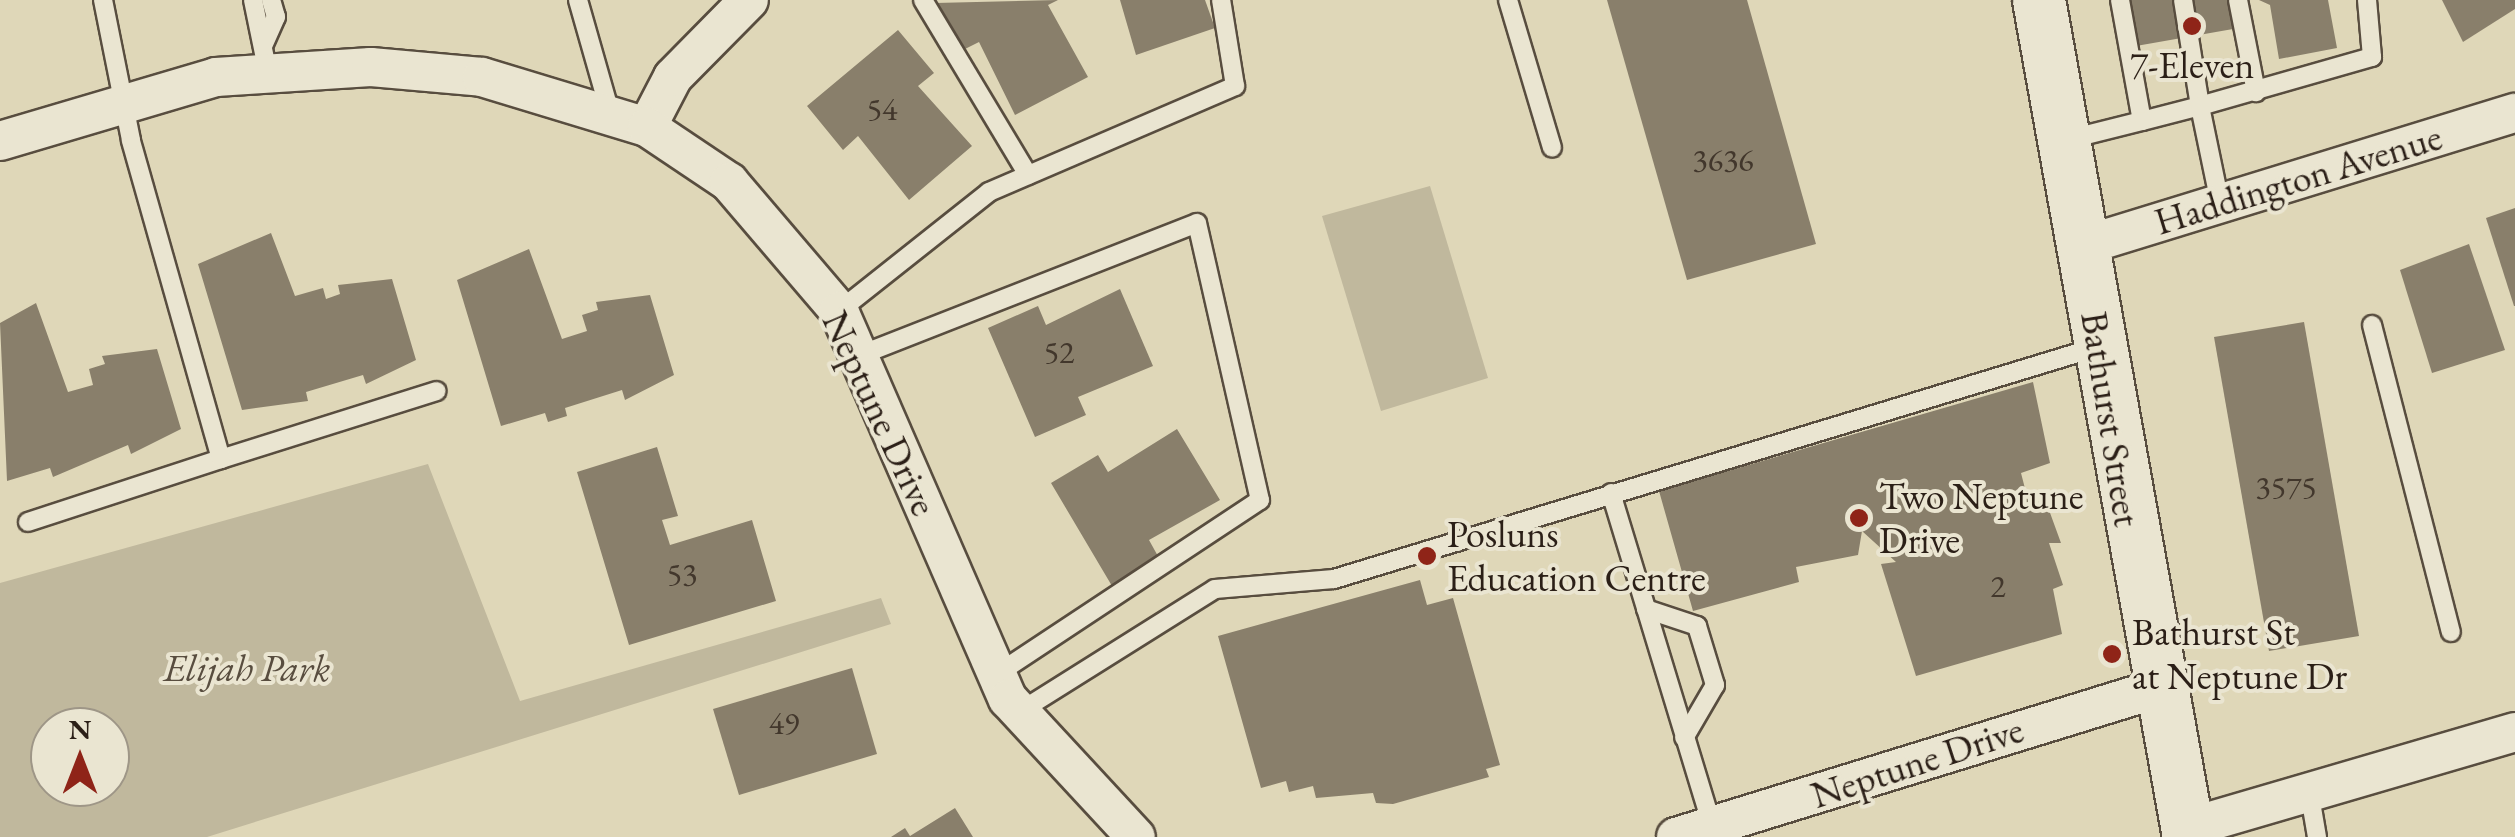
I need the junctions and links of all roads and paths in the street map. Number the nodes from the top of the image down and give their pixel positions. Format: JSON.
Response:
{"nodes":[{"id":1,"x":103,"y":0,"type":"edge"},
{"id":2,"x":253,"y":0,"type":"edge"},
{"id":3,"x":271,"y":0,"type":"edge"},
{"id":4,"x":578,"y":0,"type":"edge"},
{"id":5,"x":749,"y":0,"type":"edge"},
{"id":6,"x":923,"y":0,"type":"edge"},
{"id":7,"x":1221,"y":0,"type":"edge"},
{"id":8,"x":1508,"y":0,"type":"edge"},
{"id":9,"x":2039,"y":0,"type":"edge"},
{"id":10,"x":2120,"y":0,"type":"edge"},
{"id":11,"x":2183,"y":0,"type":"edge"},
{"id":12,"x":2238,"y":0,"type":"edge"},
{"id":13,"x":2367,"y":0,"type":"edge"},
{"id":14,"x":266,"y":60,"type":"junction"},
{"id":15,"x":2256,"y":92,"type":"junction"},
{"id":16,"x":124,"y":104,"type":"junction"},
{"id":17,"x":2200,"y":106,"type":"junction"},
{"id":18,"x":608,"y":108,"type":"junction"},
{"id":19,"x":2515,"y":113,"type":"edge"},
{"id":20,"x":2142,"y":121,"type":"junction"},
{"id":21,"x":647,"y":127,"type":"junction"},
{"id":22,"x":0,"y":141,"type":"edge"},
{"id":23,"x":2064,"y":141,"type":"junction"},
{"id":24,"x":1552,"y":148,"type":"dead end"},
{"id":25,"x":1028,"y":175,"type":"junction"},
{"id":26,"x":2220,"y":203,"type":"junction"},
{"id":27,"x":2082,"y":246,"type":"junction"},
{"id":28,"x":839,"y":311,"type":"junction"},
{"id":29,"x":2372,"y":324,"type":"dead end"},
{"id":30,"x":2099,"y":346,"type":"junction"},
{"id":31,"x":858,"y":356,"type":"junction"},
{"id":32,"x":437,"y":391,"type":"dead end"},
{"id":33,"x":221,"y":459,"type":"junction"},
{"id":34,"x":1611,"y":493,"type":"junction"},
{"id":35,"x":28,"y":522,"type":"dead end"},
{"id":36,"x":1646,"y":609,"type":"junction"},
{"id":37,"x":2451,"y":632,"type":"dead end"},
{"id":38,"x":999,"y":673,"type":"junction"},
{"id":39,"x":2159,"y":688,"type":"junction"},
{"id":40,"x":1019,"y":712,"type":"junction"},
{"id":41,"x":2515,"y":732,"type":"edge"},
{"id":42,"x":1684,"y":738,"type":"junction"},
{"id":43,"x":2310,"y":796,"type":"junction"},
{"id":44,"x":1712,"y":826,"type":"junction"},
{"id":45,"x":2188,"y":832,"type":"edge"},
{"id":46,"x":1136,"y":837,"type":"edge"},
{"id":47,"x":1676,"y":837,"type":"edge"},
{"id":48,"x":2316,"y":837,"type":"edge"}],
"edges":[{"from":1,"to":16,"type":"lane"},
{"from":2,"to":14,"type":"lane"},
{"from":3,"to":14,"type":"lane"},
{"from":4,"to":18,"type":"lane"},
{"from":5,"to":21,"type":"street"},
{"from":6,"to":25,"type":"lane"},
{"from":7,"to":25,"type":"lane"},
{"from":8,"to":24,"type":"lane"},
{"from":9,"to":23,"type":"main road","name":"Bathurst Street"},
{"from":10,"to":20,"type":"lane"},
{"from":11,"to":17,"type":"lane"},
{"from":12,"to":15,"type":"lane"},
{"from":13,"to":15,"type":"lane"},
{"from":14,"to":16,"type":"street","name":"Neptune Drive"},
{"from":14,"to":18,"type":"street","name":"Neptune Drive"},
{"from":15,"to":17,"type":"lane"},
{"from":16,"to":22,"type":"street","name":"Neptune Drive"},
{"from":16,"to":33,"type":"lane"},
{"from":17,"to":20,"type":"lane"},
{"from":17,"to":26,"type":"lane"},
{"from":18,"to":21,"type":"street","name":"Neptune Drive"},
{"from":19,"to":26,"type":"street","name":"Haddington Avenue"},
{"from":20,"to":23,"type":"lane"},
{"from":21,"to":28,"type":"street","name":"Neptune Drive"},
{"from":23,"to":27,"type":"main road","name":"Bathurst Street"},
{"from":25,"to":28,"type":"lane"},
{"from":26,"to":27,"type":"street","name":"Haddington Avenue"},
{"from":27,"to":30,"type":"main road","name":"Bathurst Street"},
{"from":28,"to":31,"type":"street","name":"Neptune Drive"},
{"from":29,"to":37,"type":"lane"},
{"from":30,"to":34,"type":"lane"},
{"from":30,"to":39,"type":"main road","name":"Bathurst Street"},
{"from":31,"to":38,"type":"street","name":"Neptune Drive"},
{"from":31,"to":38,"type":"lane"},
{"from":32,"to":33,"type":"lane"},
{"from":33,"to":35,"type":"lane"},
{"from":34,"to":36,"type":"lane"},
{"from":34,"to":40,"type":"lane"},
{"from":36,"to":42,"type":"lane"},
{"from":36,"to":42,"type":"lane"},
{"from":38,"to":40,"type":"street","name":"Neptune Drive"},
{"from":39,"to":44,"type":"street","name":"Neptune Drive"},
{"from":39,"to":45,"type":"main road","name":"Bathurst Street"},
{"from":40,"to":46,"type":"street","name":"Neptune Drive"},
{"from":41,"to":43,"type":"street"},
{"from":42,"to":44,"type":"lane"},
{"from":43,"to":45,"type":"street"},
{"from":43,"to":48,"type":"lane"},
{"from":44,"to":47,"type":"street","name":"Neptune Drive"}]}
